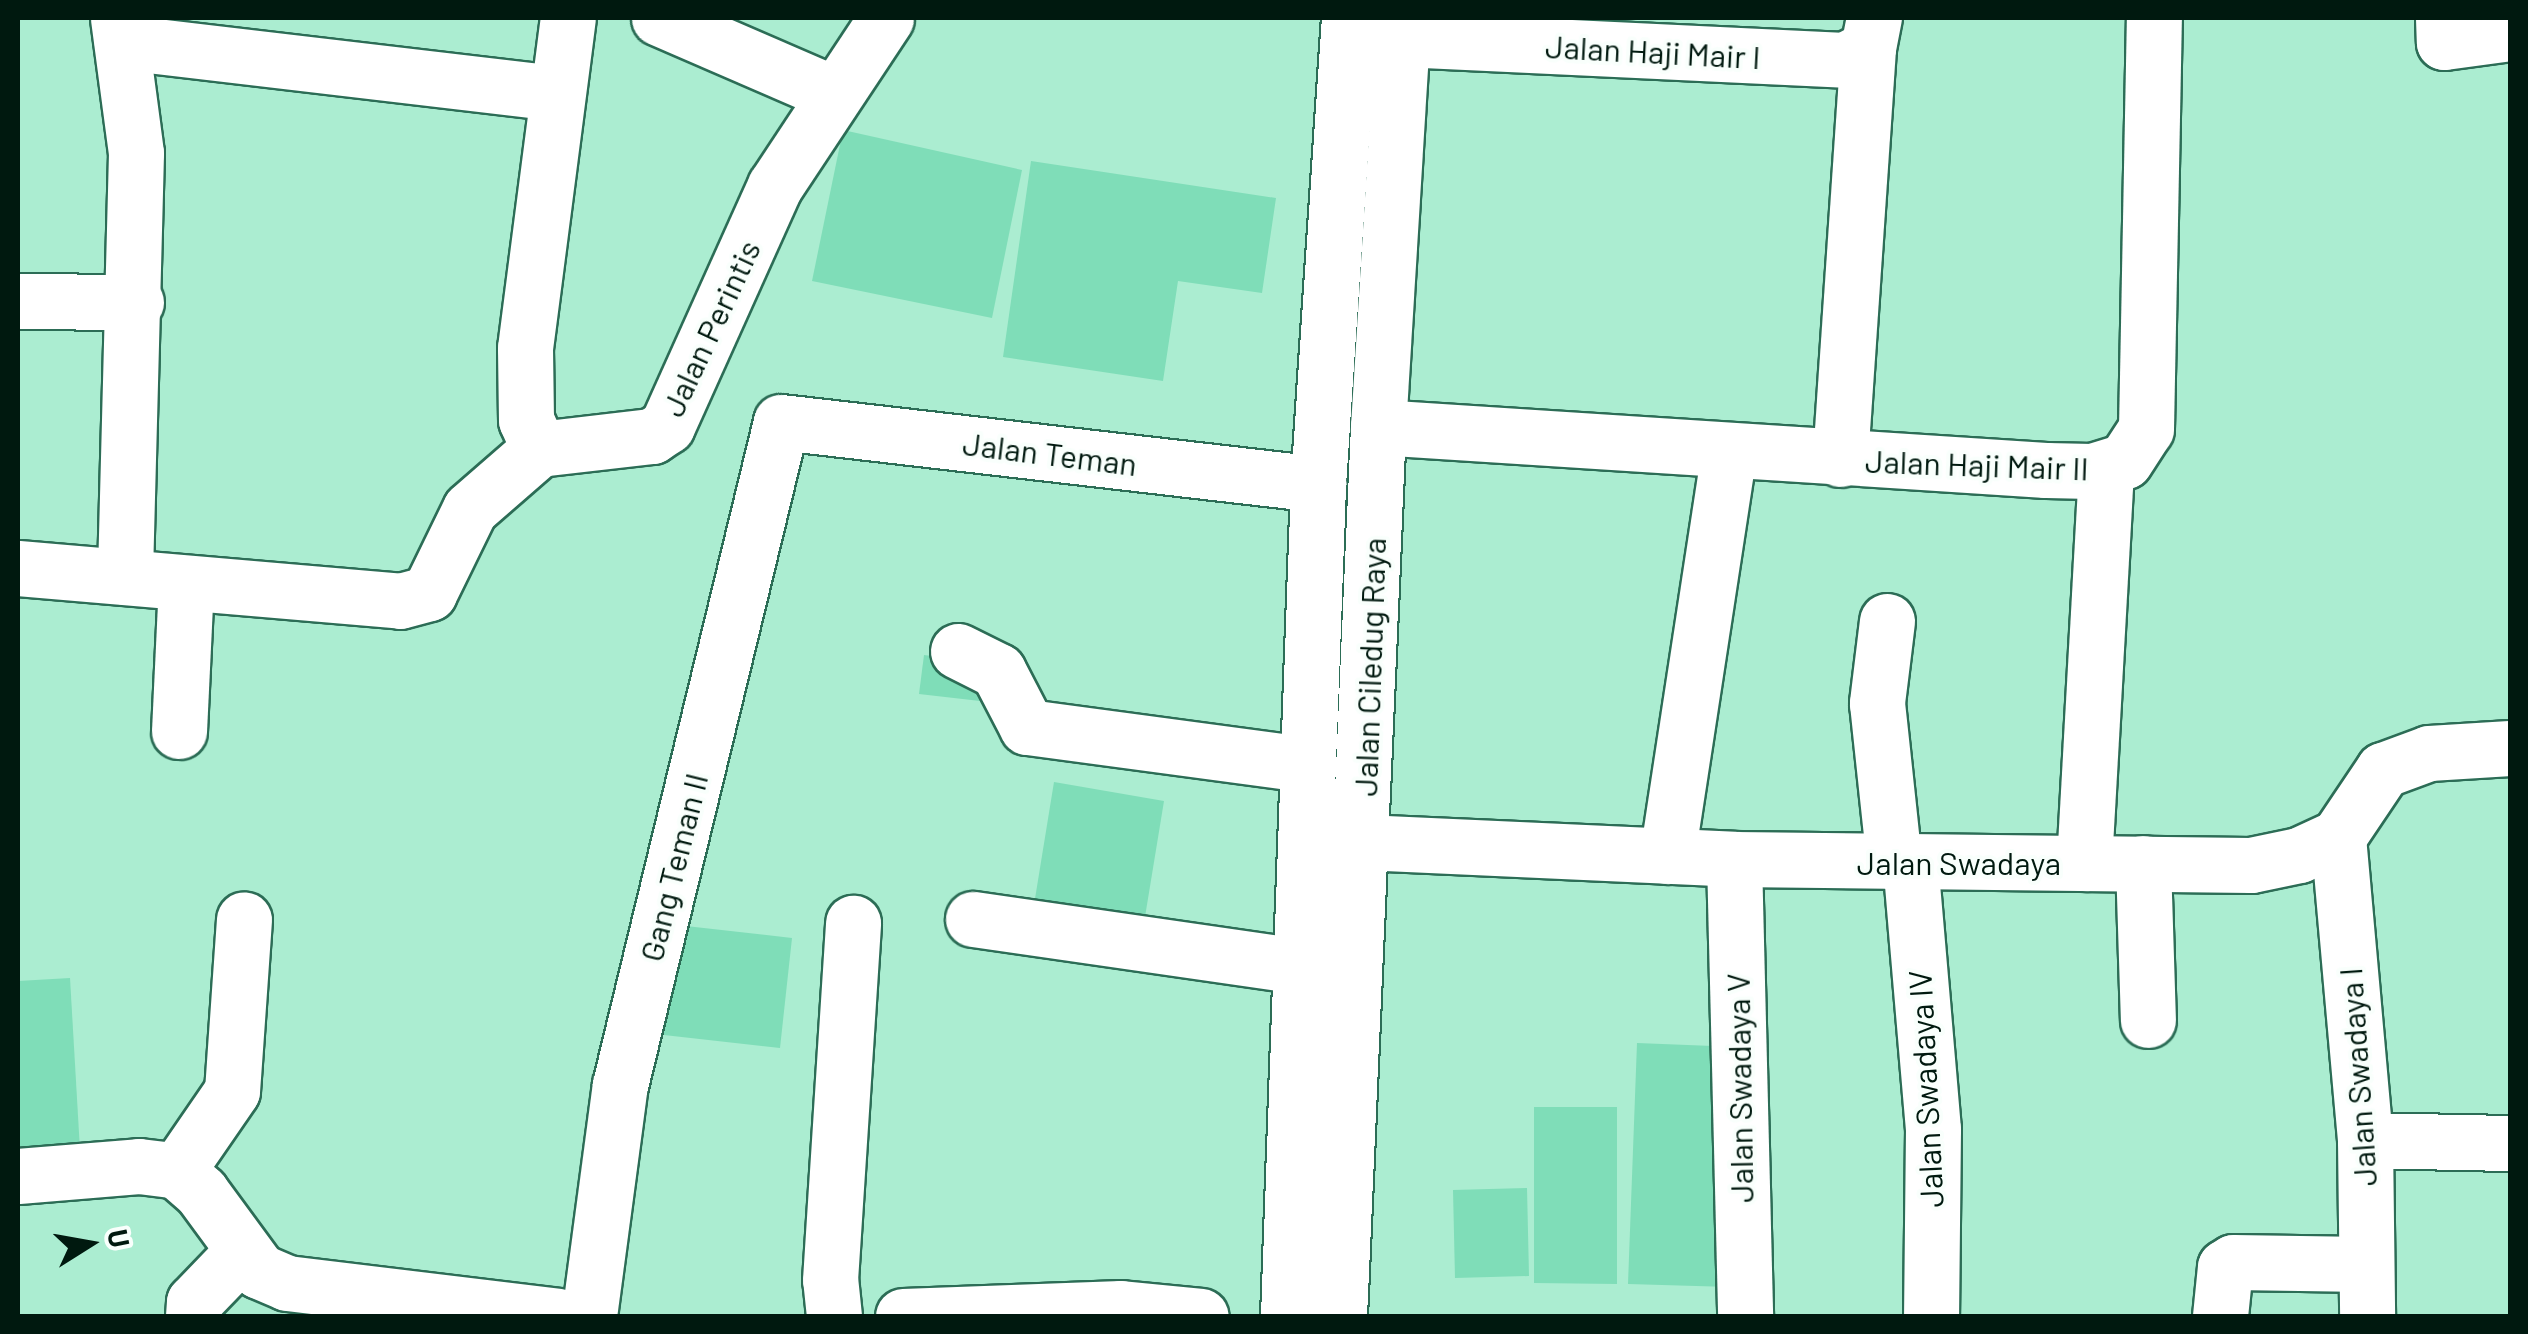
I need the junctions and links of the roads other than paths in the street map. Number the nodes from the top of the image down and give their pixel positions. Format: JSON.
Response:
{"nodes":[{"id":1,"x":568,"y":18,"type":"edge"},
{"id":2,"x":660,"y":18,"type":"edge"},
{"id":3,"x":886,"y":18,"type":"edge"},
{"id":4,"x":2154,"y":18,"type":"edge"},
{"id":5,"x":2442,"y":18,"type":"edge"},
{"id":6,"x":1349,"y":25,"type":"edge"},
{"id":7,"x":1402,"y":28,"type":"edge"},
{"id":8,"x":120,"y":30,"type":"edge"},
{"id":9,"x":1871,"y":33,"type":"edge"},
{"id":10,"x":2510,"y":33,"type":"edge"},
{"id":11,"x":832,"y":92,"type":"junction"},
{"id":12,"x":554,"y":93,"type":"junction"},
{"id":13,"x":18,"y":301,"type":"edge"},
{"id":14,"x":136,"y":302,"type":"junction"},
{"id":15,"x":781,"y":422,"type":"joint"},
{"id":16,"x":1378,"y":427,"type":"junction"},
{"id":17,"x":539,"y":449,"type":"junction"},
{"id":18,"x":1729,"y":451,"type":"junction"},
{"id":19,"x":1840,"y":458,"type":"junction"},
{"id":20,"x":2106,"y":468,"type":"junction"},
{"id":21,"x":1318,"y":484,"type":"junction"},
{"id":22,"x":18,"y":568,"type":"edge"},
{"id":23,"x":125,"y":577,"type":"junction"},
{"id":24,"x":186,"y":583,"type":"junction"},
{"id":25,"x":1888,"y":622,"type":"dead end"},
{"id":26,"x":958,"y":651,"type":"dead end"},
{"id":27,"x":180,"y":731,"type":"dead end"},
{"id":28,"x":2510,"y":748,"type":"edge"},
{"id":29,"x":1305,"y":764,"type":"junction"},
{"id":30,"x":2338,"y":837,"type":"junction"},
{"id":31,"x":1363,"y":842,"type":"junction"},
{"id":32,"x":1667,"y":856,"type":"junction"},
{"id":33,"x":1734,"y":858,"type":"junction"},
{"id":34,"x":1902,"y":862,"type":"junction"},
{"id":35,"x":2084,"y":863,"type":"junction"},
{"id":36,"x":2143,"y":864,"type":"junction"},
{"id":37,"x":244,"y":919,"type":"dead end"},
{"id":38,"x":973,"y":919,"type":"dead end"},
{"id":39,"x":853,"y":923,"type":"dead end"},
{"id":40,"x":1300,"y":966,"type":"junction"},
{"id":41,"x":2148,"y":1020,"type":"dead end"},
{"id":42,"x":2365,"y":1140,"type":"junction"},
{"id":43,"x":2510,"y":1142,"type":"edge"},
{"id":44,"x":176,"y":1171,"type":"junction"},
{"id":45,"x":18,"y":1176,"type":"edge"},
{"id":46,"x":243,"y":1251,"type":"junction"},
{"id":47,"x":2366,"y":1290,"type":"edge"},
{"id":48,"x":525,"y":1314,"type":"edge"},
{"id":49,"x":193,"y":1316,"type":"edge"},
{"id":50,"x":590,"y":1316,"type":"edge"},
{"id":51,"x":834,"y":1316,"type":"edge"},
{"id":52,"x":903,"y":1316,"type":"edge"},
{"id":53,"x":1201,"y":1316,"type":"edge"},
{"id":54,"x":1288,"y":1316,"type":"edge"},
{"id":55,"x":1339,"y":1316,"type":"edge"},
{"id":56,"x":1745,"y":1316,"type":"edge"},
{"id":57,"x":1931,"y":1316,"type":"edge"},
{"id":58,"x":2220,"y":1316,"type":"edge"}],
"edges":[{"from":1,"to":12,"type":"street"},
{"from":2,"to":11,"type":"street"},
{"from":3,"to":11,"type":"street","name":"Jalan Perintis"},
{"from":4,"to":20,"type":"street","name":"Jalan Haji Mair II"},
{"from":5,"to":10,"type":"street"},
{"from":6,"to":7,"type":"street","name":"Jalan Haji Mair I"},
{"from":6,"to":21,"type":"street","name":"Jalan Ciledug Raya"},
{"from":7,"to":9,"type":"street","name":"Jalan Haji Mair I"},
{"from":7,"to":16,"type":"street","name":"Jalan Ciledug Raya"},
{"from":8,"to":12,"type":"street"},
{"from":8,"to":14,"type":"street"},
{"from":9,"to":19,"type":"street"},
{"from":11,"to":17,"type":"street","name":"Jalan Perintis"},
{"from":12,"to":17,"type":"street"},
{"from":13,"to":14,"type":"street"},
{"from":14,"to":23,"type":"street"},
{"from":15,"to":21,"type":"street","name":"Jalan Teman"},
{"from":15,"to":50,"type":"street","name":"Gang Teman II"},
{"from":16,"to":18,"type":"street","name":"Jalan Haji Mair II"},
{"from":16,"to":31,"type":"street","name":"Jalan Ciledug Raya"},
{"from":17,"to":24,"type":"street"},
{"from":18,"to":19,"type":"street","name":"Jalan Haji Mair II"},
{"from":18,"to":32,"type":"street"},
{"from":19,"to":20,"type":"street","name":"Jalan Haji Mair II"},
{"from":20,"to":35,"type":"street"},
{"from":21,"to":29,"type":"street","name":"Jalan Ciledug Raya"},
{"from":22,"to":23,"type":"street"},
{"from":23,"to":24,"type":"street"},
{"from":24,"to":27,"type":"street"},
{"from":25,"to":34,"type":"street","name":"Jalan Swadaya IV"},
{"from":26,"to":29,"type":"street"},
{"from":28,"to":30,"type":"street"},
{"from":29,"to":40,"type":"street","name":"Jalan Ciledug Raya"},
{"from":30,"to":36,"type":"street","name":"Jalan Swadaya"},
{"from":30,"to":42,"type":"street","name":"Jalan Swadaya I"},
{"from":31,"to":32,"type":"street","name":"Jalan Swadaya"},
{"from":31,"to":55,"type":"street","name":"Jalan Ciledug Raya"},
{"from":32,"to":33,"type":"street","name":"Jalan Swadaya"},
{"from":33,"to":34,"type":"street","name":"Jalan Swadaya"},
{"from":33,"to":56,"type":"street","name":"Jalan Swadaya V"},
{"from":34,"to":35,"type":"street","name":"Jalan Swadaya"},
{"from":34,"to":57,"type":"street","name":"Jalan Swadaya IV"},
{"from":35,"to":36,"type":"street","name":"Jalan Swadaya"},
{"from":36,"to":41,"type":"street"},
{"from":37,"to":44,"type":"street"},
{"from":38,"to":40,"type":"street"},
{"from":39,"to":51,"type":"street"},
{"from":40,"to":54,"type":"street","name":"Jalan Ciledug Raya"},
{"from":42,"to":43,"type":"street"},
{"from":42,"to":47,"type":"street","name":"Jalan Swadaya I"},
{"from":44,"to":45,"type":"street"},
{"from":44,"to":46,"type":"street"},
{"from":46,"to":48,"type":"street"},
{"from":46,"to":49,"type":"street"},
{"from":47,"to":58,"type":"street"},
{"from":52,"to":53,"type":"street"}]}
